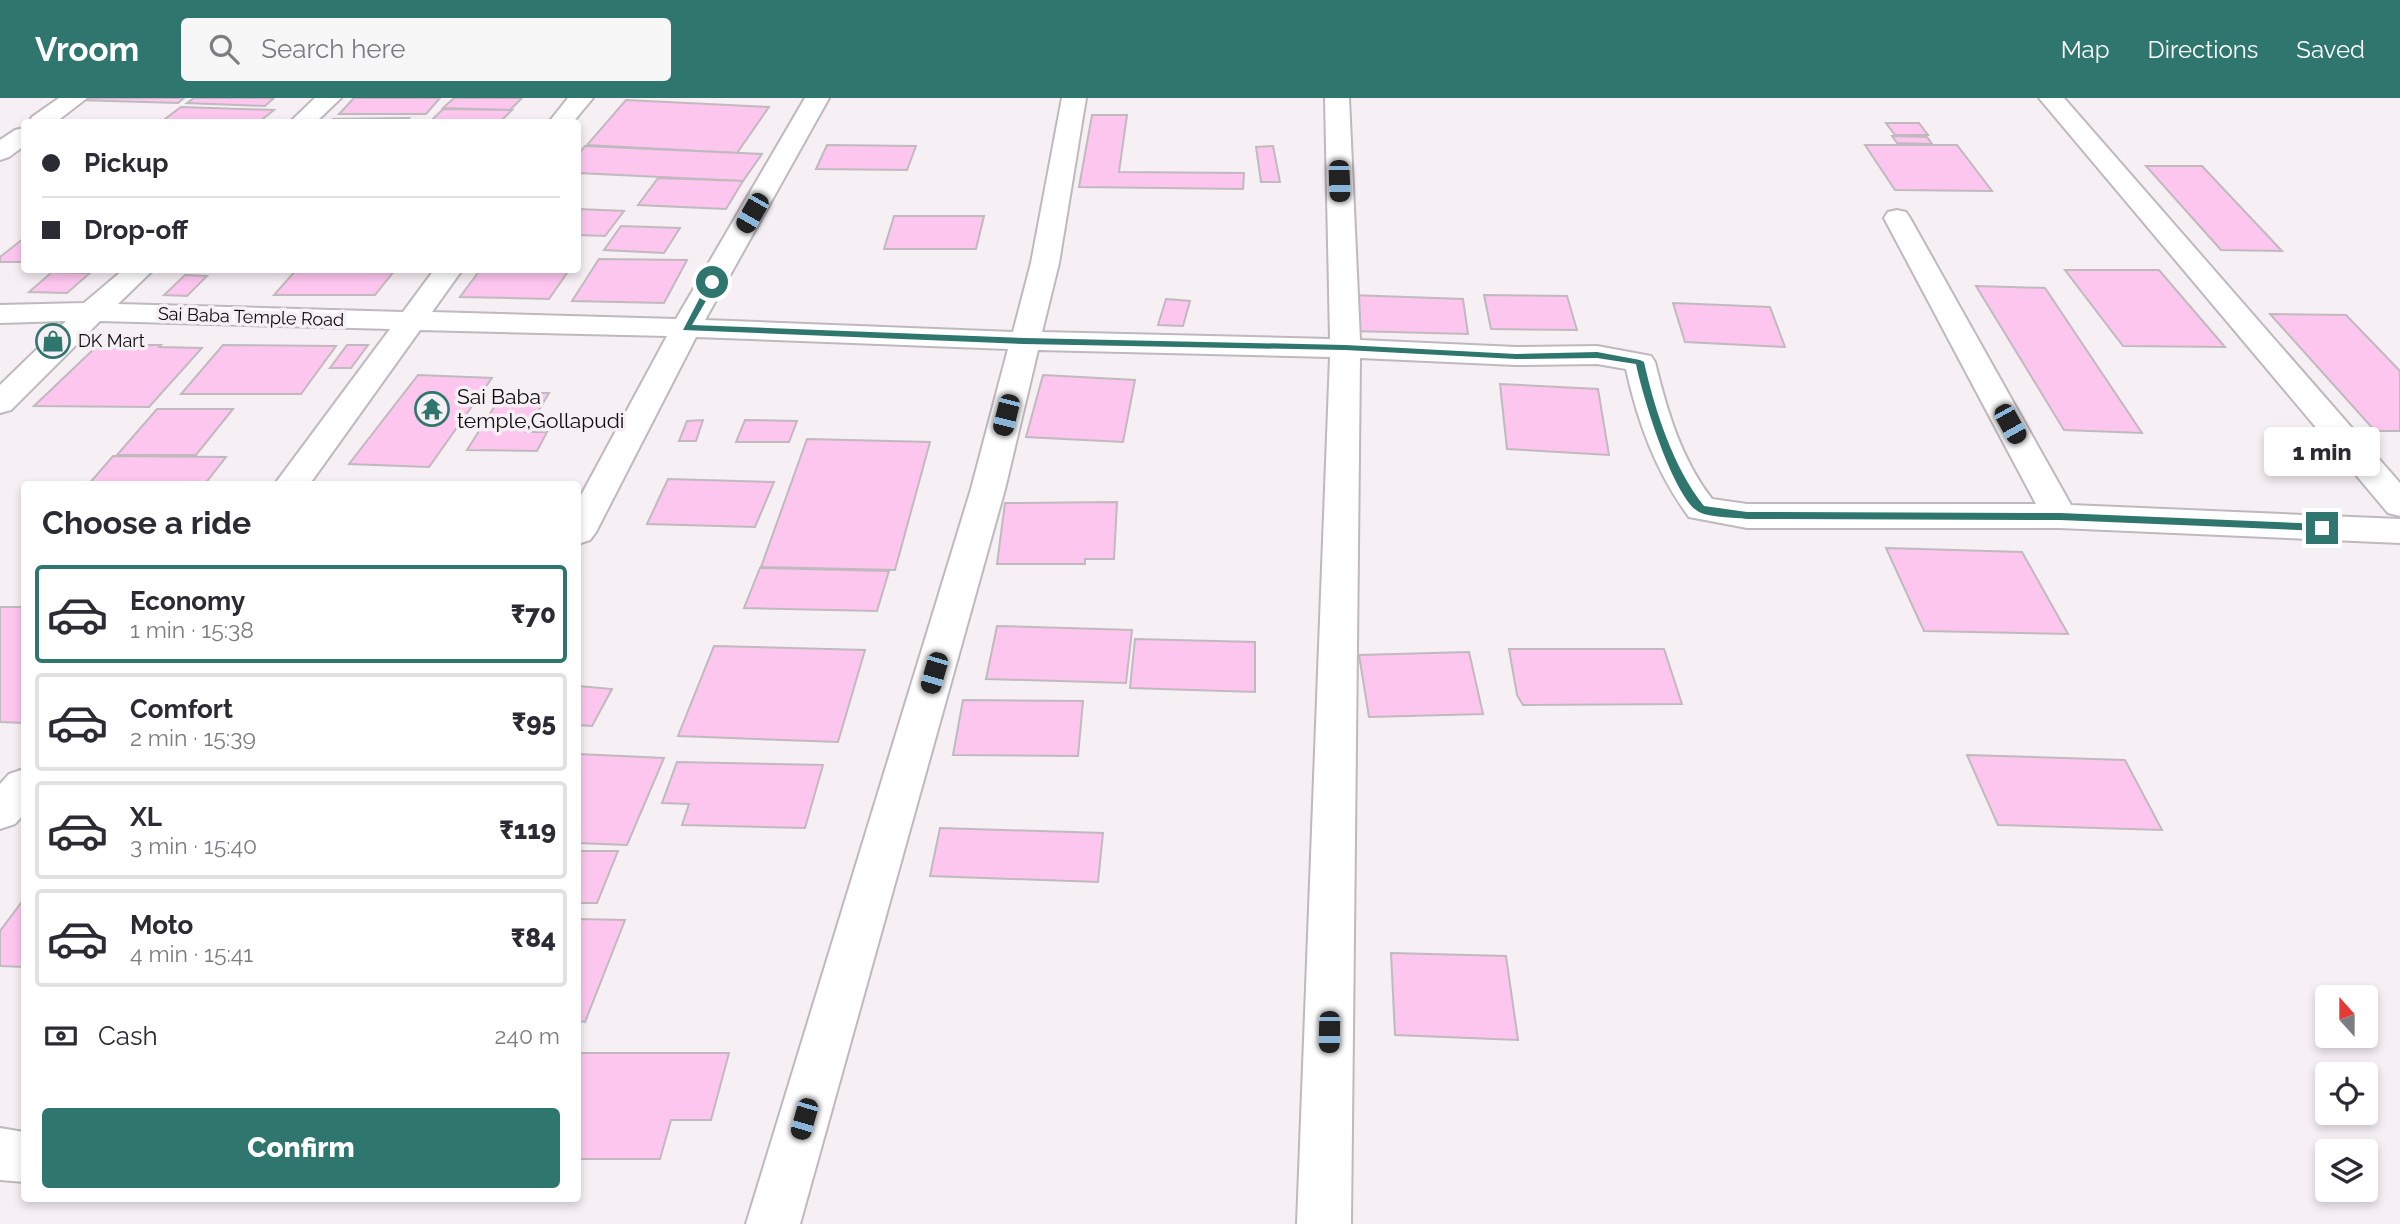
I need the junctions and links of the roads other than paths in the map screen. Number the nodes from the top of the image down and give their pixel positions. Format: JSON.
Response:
{"nodes":[{"id":1,"x":75,"y":98,"type":"edge"},
{"id":2,"x":329,"y":98,"type":"edge"},
{"id":3,"x":581,"y":98,"type":"edge"},
{"id":4,"x":817,"y":98,"type":"edge"},
{"id":5,"x":1074,"y":98,"type":"edge"},
{"id":6,"x":1337,"y":98,"type":"edge"},
{"id":7,"x":2051,"y":98,"type":"edge"},
{"id":8,"x":45,"y":119,"type":"edge"},
{"id":9,"x":305,"y":119,"type":"edge"},
{"id":10,"x":564,"y":119,"type":"edge"},
{"id":11,"x":21,"y":137,"type":"edge"},
{"id":12,"x":0,"y":152,"type":"edge"},
{"id":13,"x":1896,"y":218,"type":"dead end"},
{"id":14,"x":136,"y":273,"type":"edge"},
{"id":15,"x":446,"y":273,"type":"edge"},
{"id":16,"x":92,"y":312,"type":"junction"},
{"id":17,"x":0,"y":314,"type":"edge"},
{"id":18,"x":410,"y":322,"type":"junction"},
{"id":19,"x":686,"y":328,"type":"junction"},
{"id":20,"x":1024,"y":341,"type":"junction"},
{"id":21,"x":1345,"y":348,"type":"junction"},
{"id":22,"x":0,"y":403,"type":"edge"},
{"id":23,"x":294,"y":481,"type":"edge"},
{"id":24,"x":2400,"y":505,"type":"edge"},
{"id":25,"x":2060,"y":516,"type":"junction"},
{"id":26,"x":581,"y":526,"type":"edge"},
{"id":27,"x":2400,"y":531,"type":"edge"},
{"id":28,"x":21,"y":789,"type":"edge"},
{"id":29,"x":0,"y":812,"type":"edge"},
{"id":30,"x":0,"y":1154,"type":"edge"},
{"id":31,"x":21,"y":1157,"type":"edge"},
{"id":32,"x":773,"y":1224,"type":"edge"},
{"id":33,"x":1324,"y":1224,"type":"edge"}],
"edges":[{"from":1,"to":8,"type":"street"},
{"from":2,"to":9,"type":"street"},
{"from":3,"to":10,"type":"street"},
{"from":4,"to":19,"type":"street"},
{"from":5,"to":20,"type":"street"},
{"from":6,"to":21,"type":"street"},
{"from":7,"to":24,"type":"street"},
{"from":11,"to":12,"type":"street"},
{"from":13,"to":25,"type":"street"},
{"from":14,"to":16,"type":"street"},
{"from":15,"to":18,"type":"street"},
{"from":16,"to":17,"type":"street","name":"Sai Baba Temple Road"},
{"from":16,"to":18,"type":"street","name":"Sai Baba Temple Road"},
{"from":16,"to":22,"type":"street"},
{"from":18,"to":19,"type":"street","name":"Sai Baba Temple Road"},
{"from":18,"to":23,"type":"street"},
{"from":19,"to":20,"type":"street","name":"Sai Baba Temple Road"},
{"from":19,"to":26,"type":"street"},
{"from":20,"to":21,"type":"street","name":"Sai Baba Temple Road"},
{"from":20,"to":32,"type":"street"},
{"from":21,"to":25,"type":"street","name":"Sai Baba Temple Road"},
{"from":21,"to":33,"type":"street"},
{"from":25,"to":27,"type":"street"},
{"from":28,"to":29,"type":"street"},
{"from":30,"to":31,"type":"street"}]}
